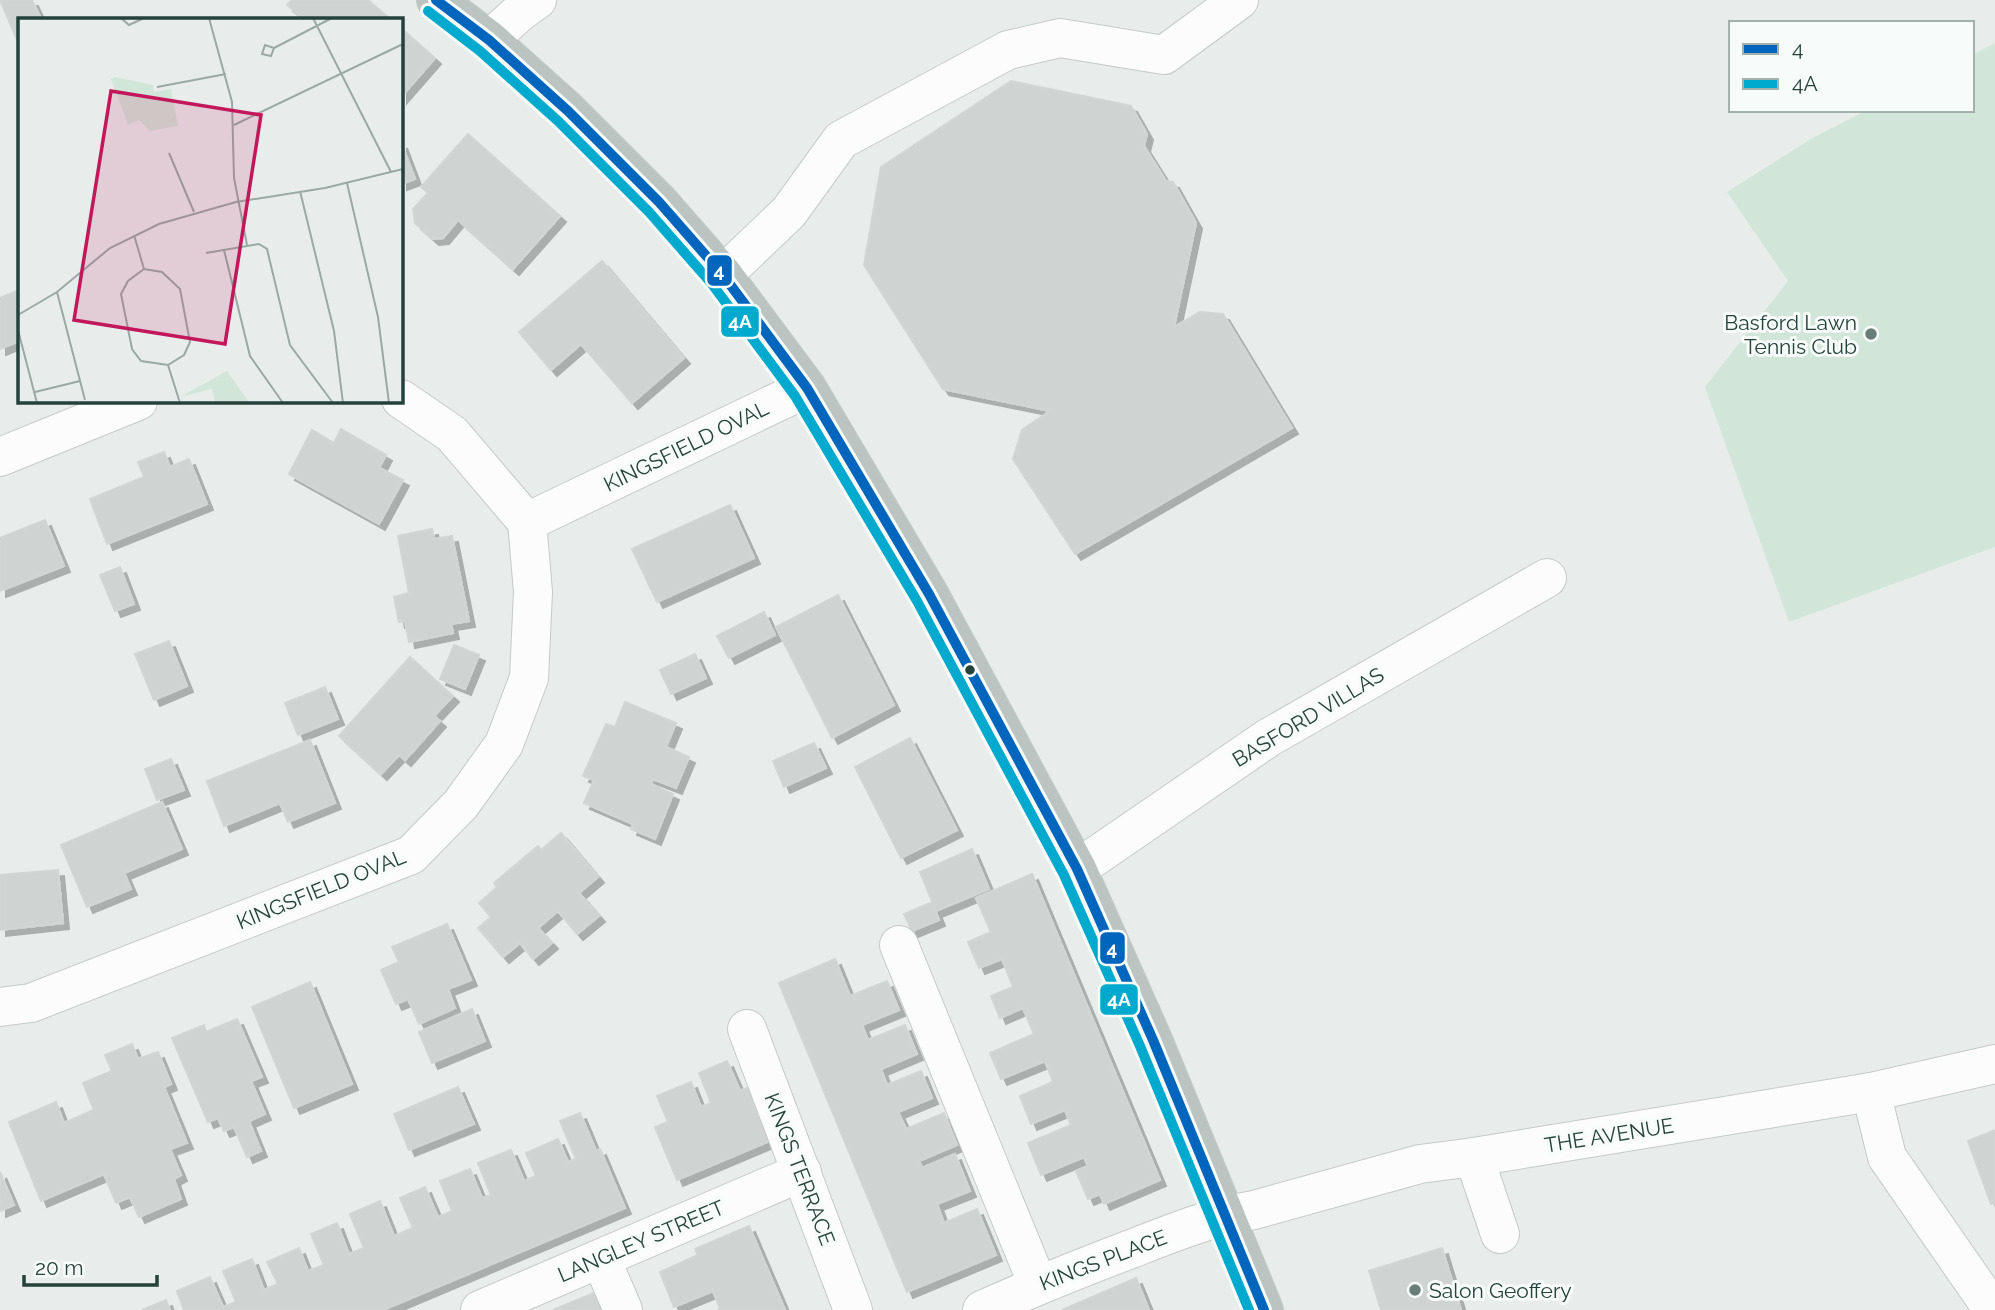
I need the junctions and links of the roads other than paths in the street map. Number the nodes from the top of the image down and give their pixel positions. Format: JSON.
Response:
{"nodes":[{"id":1,"x":436,"y":0,"type":"edge"},
{"id":2,"x":537,"y":0,"type":"edge"},
{"id":3,"x":1239,"y":0,"type":"edge"},
{"id":4,"x":489,"y":40,"type":"junction"},
{"id":5,"x":723,"y":275,"type":"junction"},
{"id":6,"x":807,"y":388,"type":"junction"},
{"id":7,"x":402,"y":400,"type":"edge"},
{"id":8,"x":136,"y":402,"type":"edge"},
{"id":9,"x":0,"y":457,"type":"edge"},
{"id":10,"x":527,"y":522,"type":"junction"},
{"id":11,"x":1547,"y":578,"type":"dead end"},
{"id":12,"x":1077,"y":869,"type":"junction"},
{"id":13,"x":899,"y":945,"type":"dead end"},
{"id":14,"x":0,"y":1007,"type":"edge"},
{"id":15,"x":747,"y":1028,"type":"dead end"},
{"id":16,"x":1995,"y":1064,"type":"edge"},
{"id":17,"x":1871,"y":1092,"type":"junction"},
{"id":18,"x":1474,"y":1157,"type":"junction"},
{"id":19,"x":802,"y":1172,"type":"junction"},
{"id":20,"x":1226,"y":1214,"type":"junction"},
{"id":21,"x":1500,"y":1234,"type":"dead end"},
{"id":22,"x":601,"y":1259,"type":"junction"},
{"id":23,"x":1038,"y":1285,"type":"junction"},
{"id":24,"x":480,"y":1310,"type":"edge"},
{"id":25,"x":623,"y":1310,"type":"edge"},
{"id":26,"x":853,"y":1310,"type":"edge"},
{"id":27,"x":982,"y":1310,"type":"edge"},
{"id":28,"x":1264,"y":1310,"type":"edge"},
{"id":29,"x":1993,"y":1310,"type":"edge"}],
"edges":[{"from":1,"to":4,"type":"highway"},
{"from":2,"to":4,"type":"street"},
{"from":3,"to":5,"type":"street"},
{"from":4,"to":5,"type":"highway"},
{"from":5,"to":6,"type":"highway"},
{"from":6,"to":10,"type":"street","name":"KINGSFIELD OVAL"},
{"from":6,"to":12,"type":"highway"},
{"from":7,"to":10,"type":"street"},
{"from":8,"to":9,"type":"street"},
{"from":10,"to":14,"type":"street","name":"KINGSFIELD OVAL"},
{"from":11,"to":12,"type":"street","name":"BASFORD VILLAS"},
{"from":12,"to":20,"type":"highway"},
{"from":13,"to":23,"type":"street"},
{"from":15,"to":19,"type":"street","name":"KINGS TERRACE"},
{"from":16,"to":17,"type":"street","name":"THE AVENUE"},
{"from":17,"to":18,"type":"street","name":"THE AVENUE"},
{"from":17,"to":29,"type":"street"},
{"from":18,"to":20,"type":"street","name":"THE AVENUE"},
{"from":18,"to":21,"type":"street"},
{"from":19,"to":22,"type":"street","name":"LANGLEY STREET"},
{"from":19,"to":26,"type":"street","name":"KINGS TERRACE"},
{"from":20,"to":23,"type":"street","name":"KINGS PLACE"},
{"from":20,"to":28,"type":"highway"},
{"from":22,"to":24,"type":"street","name":"LANGLEY STREET"},
{"from":22,"to":25,"type":"street"},
{"from":23,"to":27,"type":"street","name":"KINGS PLACE"}]}
